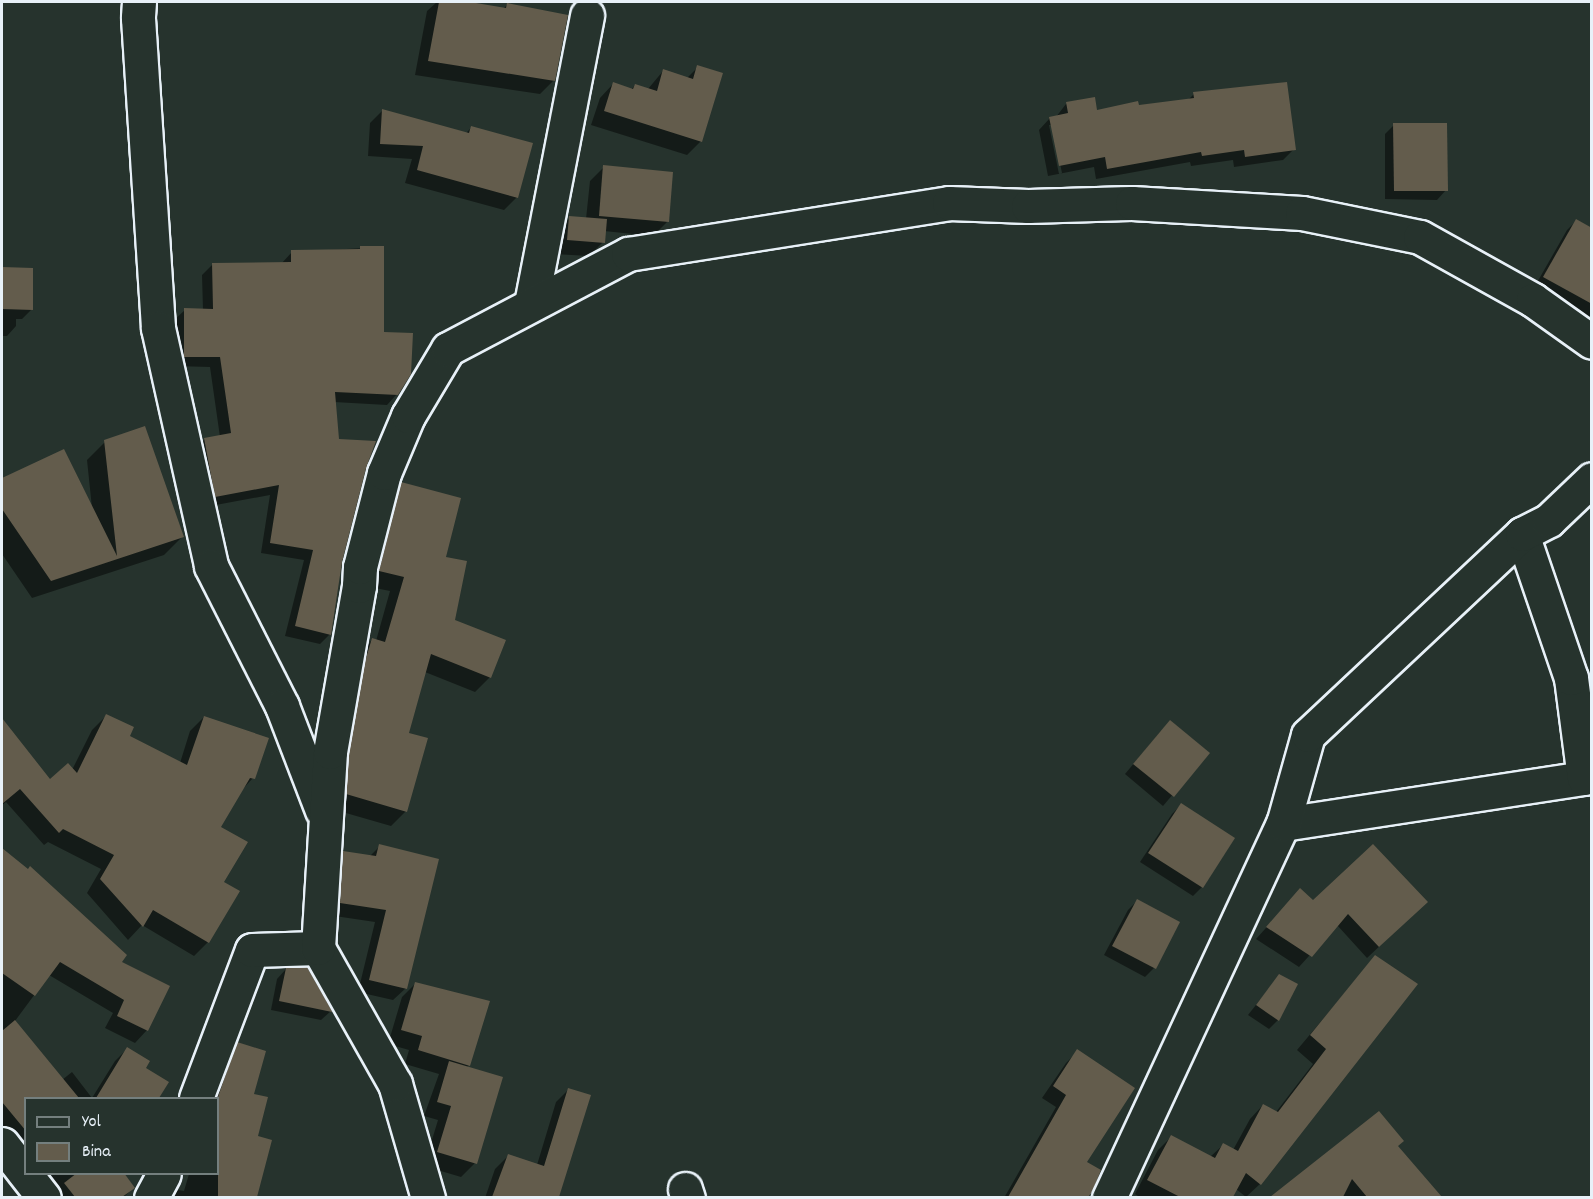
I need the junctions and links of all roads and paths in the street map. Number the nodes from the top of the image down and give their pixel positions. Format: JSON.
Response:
{"nodes":[{"id":1,"x":139,"y":2,"type":"edge"},
{"id":2,"x":587,"y":15,"type":"dead end"},
{"id":3,"x":531,"y":304,"type":"junction"},
{"id":4,"x":1592,"y":342,"type":"edge"},
{"id":5,"x":1592,"y":479,"type":"edge"},
{"id":6,"x":1522,"y":534,"type":"junction"},
{"id":7,"x":326,"y":820,"type":"junction"},
{"id":8,"x":1283,"y":824,"type":"junction"},
{"id":9,"x":318,"y":948,"type":"junction"},
{"id":10,"x":196,"y":1097,"type":"edge"},
{"id":11,"x":2,"y":1144,"type":"edge"},
{"id":12,"x":24,"y":1172,"type":"edge"},
{"id":13,"x":27,"y":1175,"type":"edge"},
{"id":14,"x":163,"y":1175,"type":"edge"},
{"id":15,"x":44,"y":1197,"type":"edge"},
{"id":16,"x":151,"y":1197,"type":"edge"},
{"id":17,"x":428,"y":1197,"type":"edge"},
{"id":18,"x":1109,"y":1197,"type":"edge"}],
"edges":[{"from":1,"to":7,"type":"street"},
{"from":2,"to":3,"type":"street"},
{"from":3,"to":4,"type":"street"},
{"from":3,"to":7,"type":"street"},
{"from":5,"to":6,"type":"street"},
{"from":6,"to":8,"type":"street"},
{"from":6,"to":8,"type":"street"},
{"from":7,"to":9,"type":"street"},
{"from":8,"to":18,"type":"street"},
{"from":9,"to":10,"type":"street"},
{"from":9,"to":17,"type":"street"},
{"from":11,"to":12,"type":"street"},
{"from":13,"to":15,"type":"street"},
{"from":14,"to":16,"type":"street"}]}
